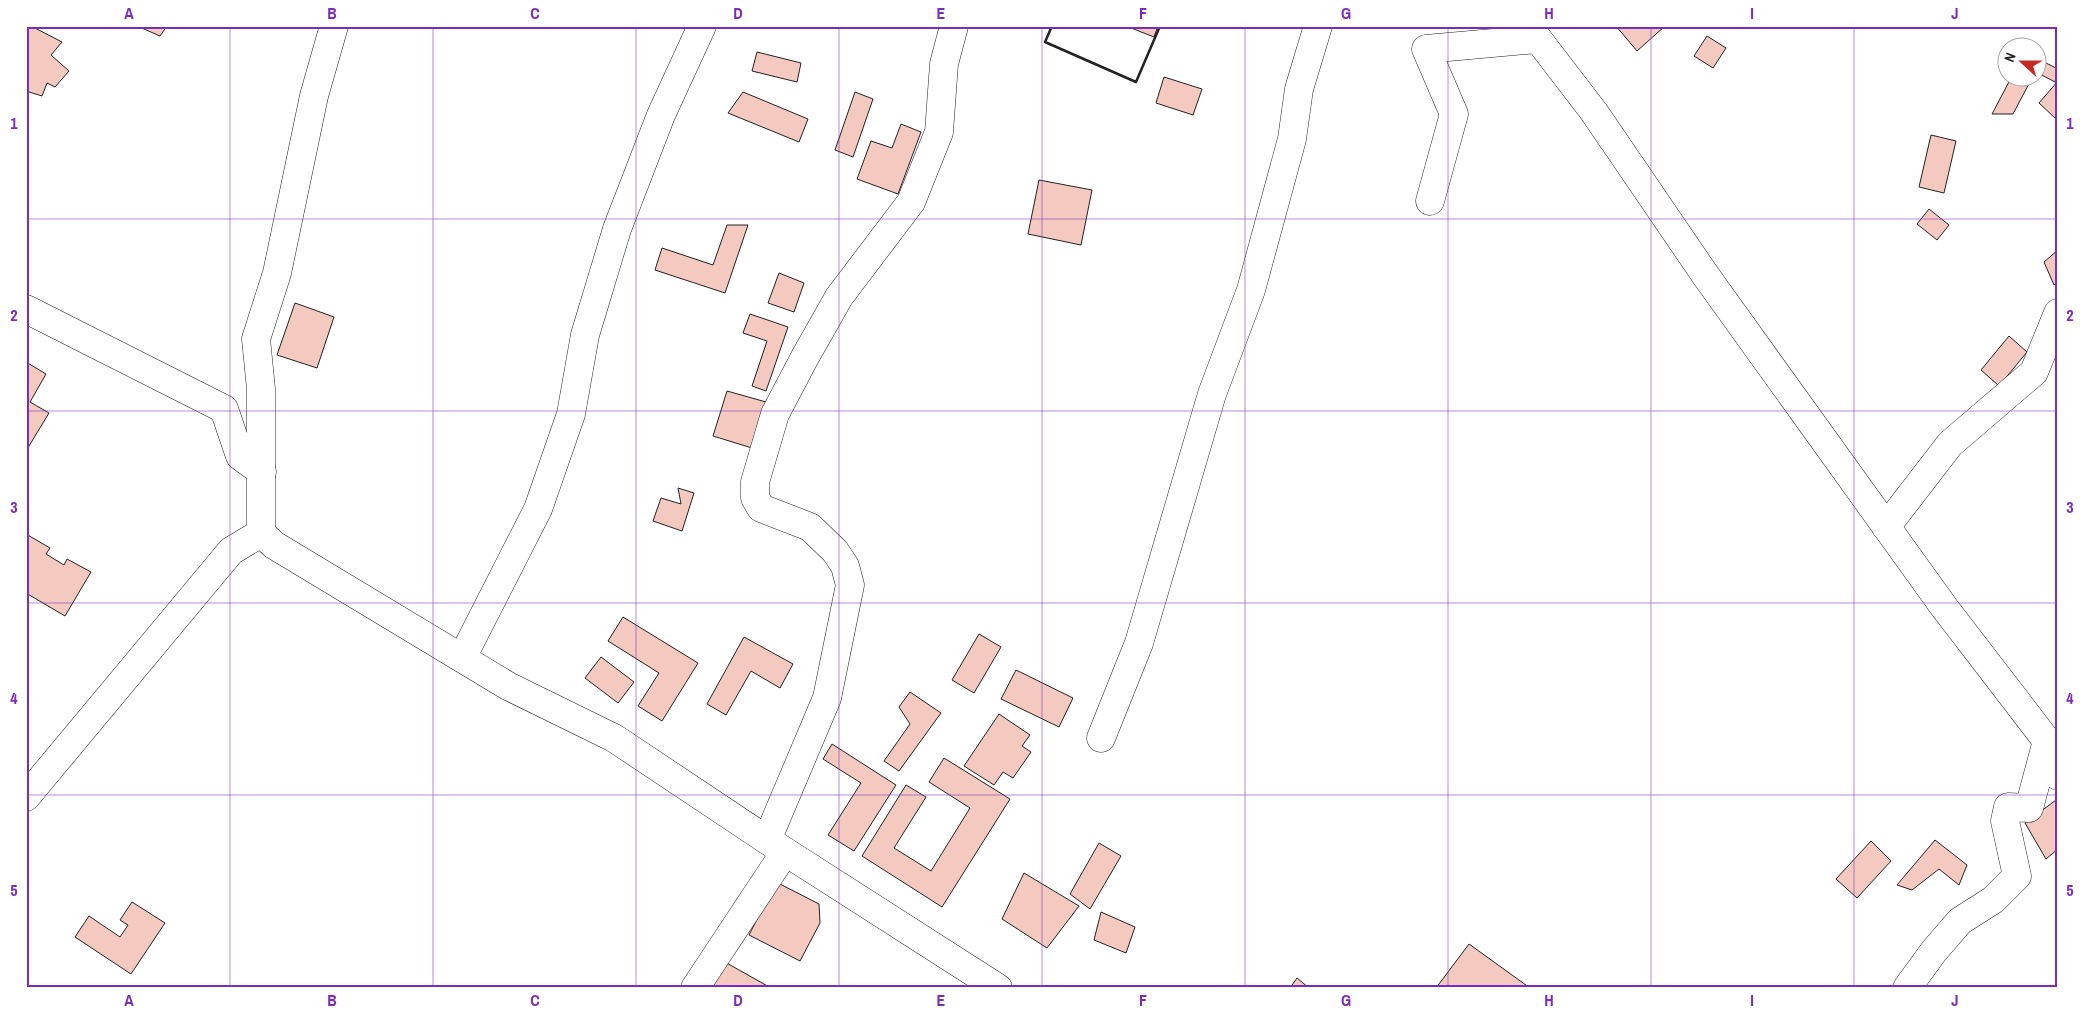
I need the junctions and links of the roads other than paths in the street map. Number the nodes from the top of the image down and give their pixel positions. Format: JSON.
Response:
{"nodes":[{"id":1,"x":334,"y":26,"type":"edge"},
{"id":2,"x":702,"y":26,"type":"edge"},
{"id":3,"x":954,"y":26,"type":"edge"},
{"id":4,"x":1318,"y":26,"type":"edge"},
{"id":5,"x":1533,"y":32,"type":"edge"},
{"id":6,"x":1430,"y":201,"type":"dead end"},
{"id":7,"x":26,"y":309,"type":"edge"},
{"id":8,"x":2058,"y":313,"type":"edge"},
{"id":9,"x":262,"y":472,"type":"junction"},
{"id":10,"x":1886,"y":527,"type":"junction"},
{"id":11,"x":261,"y":533,"type":"junction"},
{"id":12,"x":462,"y":658,"type":"junction"},
{"id":13,"x":1101,"y":738,"type":"dead end"},
{"id":14,"x":2047,"y":741,"type":"junction"},
{"id":15,"x":2058,"y":776,"type":"edge"},
{"id":16,"x":26,"y":796,"type":"edge"},
{"id":17,"x":776,"y":846,"type":"junction"},
{"id":18,"x":695,"y":988,"type":"edge"},
{"id":19,"x":998,"y":988,"type":"edge"},
{"id":20,"x":1907,"y":988,"type":"edge"}],
"edges":[{"from":1,"to":9,"type":"street"},
{"from":2,"to":12,"type":"street"},
{"from":3,"to":17,"type":"street"},
{"from":4,"to":13,"type":"street"},
{"from":5,"to":6,"type":"street"},
{"from":5,"to":10,"type":"street"},
{"from":7,"to":9,"type":"street"},
{"from":8,"to":10,"type":"street"},
{"from":9,"to":11,"type":"street"},
{"from":10,"to":14,"type":"street"},
{"from":11,"to":12,"type":"street"},
{"from":11,"to":16,"type":"street"},
{"from":12,"to":17,"type":"street"},
{"from":14,"to":15,"type":"street"},
{"from":14,"to":20,"type":"street"},
{"from":17,"to":18,"type":"street"},
{"from":17,"to":19,"type":"street"}]}
